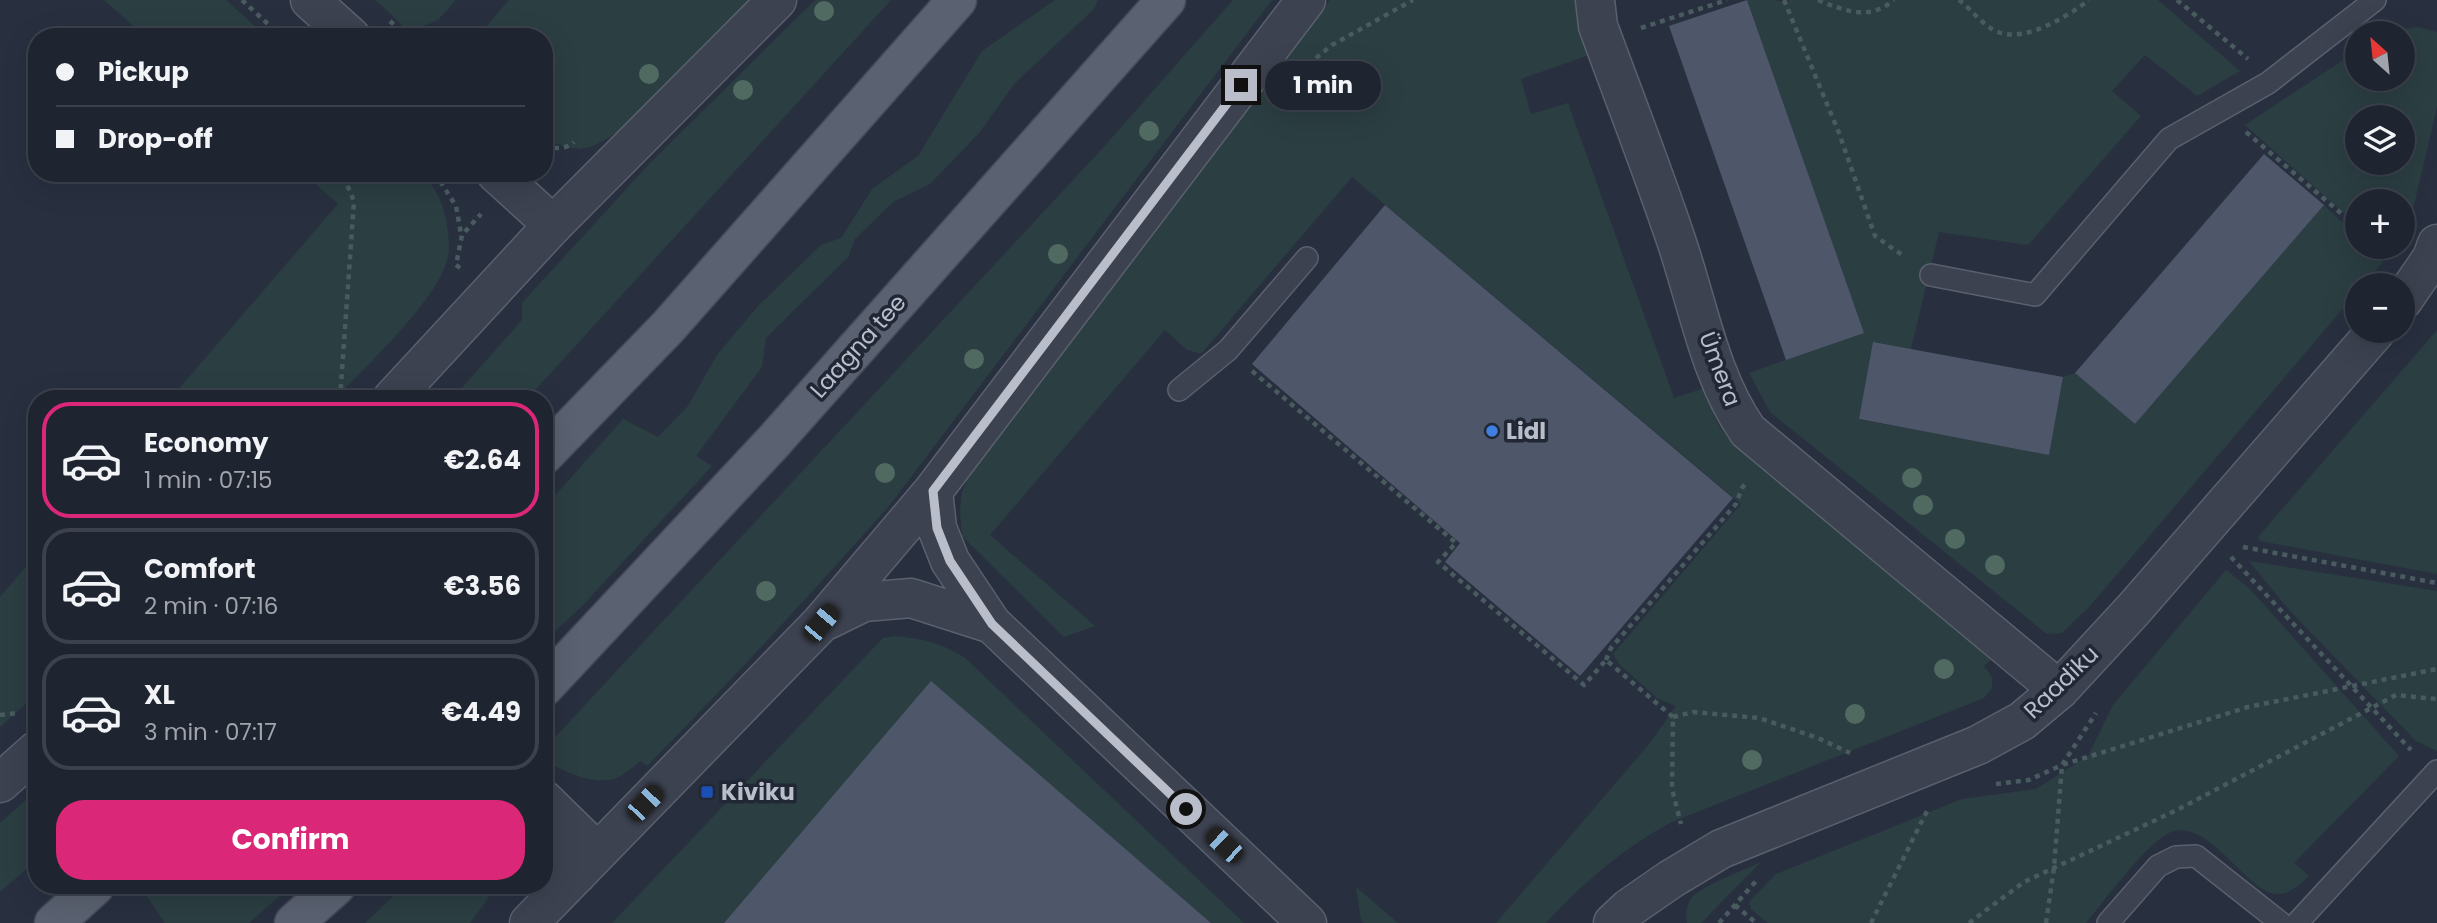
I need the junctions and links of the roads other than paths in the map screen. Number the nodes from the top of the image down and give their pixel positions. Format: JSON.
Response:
{"nodes":[{"id":1,"x":310,"y":0,"type":"edge"},
{"id":2,"x":777,"y":0,"type":"edge"},
{"id":3,"x":957,"y":0,"type":"edge"},
{"id":4,"x":1166,"y":0,"type":"edge"},
{"id":5,"x":1306,"y":0,"type":"edge"},
{"id":6,"x":1595,"y":0,"type":"edge"},
{"id":7,"x":2375,"y":0,"type":"edge"},
{"id":8,"x":341,"y":28,"type":"edge"},
{"id":9,"x":506,"y":182,"type":"edge"},
{"id":10,"x":553,"y":225,"type":"junction"},
{"id":11,"x":2435,"y":254,"type":"edge"},
{"id":12,"x":1307,"y":258,"type":"dead end"},
{"id":13,"x":1931,"y":275,"type":"road end"},
{"id":14,"x":2415,"y":283,"type":"edge"},
{"id":15,"x":2366,"y":343,"type":"edge"},
{"id":16,"x":400,"y":390,"type":"edge"},
{"id":17,"x":1179,"y":390,"type":"dead end"},
{"id":18,"x":553,"y":446,"type":"edge"},
{"id":19,"x":933,"y":491,"type":"junction"},
{"id":20,"x":821,"y":623,"type":"junction"},
{"id":21,"x":992,"y":624,"type":"junction"},
{"id":22,"x":553,"y":677,"type":"edge"},
{"id":23,"x":2059,"y":690,"type":"junction"},
{"id":24,"x":28,"y":758,"type":"edge"},
{"id":25,"x":2437,"y":771,"type":"edge"},
{"id":26,"x":0,"y":783,"type":"edge"},
{"id":27,"x":553,"y":823,"type":"edge"},
{"id":28,"x":587,"y":863,"type":"junction"},
{"id":29,"x":87,"y":894,"type":"edge"},
{"id":30,"x":326,"y":894,"type":"edge"},
{"id":31,"x":1629,"y":918,"type":"edge"},
{"id":32,"x":54,"y":923,"type":"edge"},
{"id":33,"x":294,"y":923,"type":"edge"},
{"id":34,"x":530,"y":923,"type":"edge"},
{"id":35,"x":1307,"y":923,"type":"edge"},
{"id":36,"x":2108,"y":923,"type":"edge"},
{"id":37,"x":2281,"y":923,"type":"edge"},
{"id":38,"x":2297,"y":923,"type":"edge"}],
"edges":[{"from":1,"to":8,"type":"street"},
{"from":2,"to":10,"type":"street"},
{"from":3,"to":18,"type":"main road"},
{"from":4,"to":22,"type":"main road","name":"Laagna tee"},
{"from":5,"to":19,"type":"street"},
{"from":6,"to":23,"type":"street","name":"Ümera"},
{"from":7,"to":13,"type":"lane"},
{"from":9,"to":10,"type":"street"},
{"from":10,"to":16,"type":"street"},
{"from":11,"to":14,"type":"street"},
{"from":12,"to":17,"type":"lane"},
{"from":15,"to":23,"type":"street","name":"Raadiku"},
{"from":19,"to":20,"type":"street"},
{"from":19,"to":21,"type":"street"},
{"from":20,"to":21,"type":"street"},
{"from":20,"to":28,"type":"street"},
{"from":21,"to":35,"type":"street"},
{"from":23,"to":31,"type":"street","name":"Raadiku"},
{"from":24,"to":26,"type":"street"},
{"from":25,"to":38,"type":"lane"},
{"from":27,"to":28,"type":"street"},
{"from":28,"to":34,"type":"street"},
{"from":29,"to":32,"type":"main road"},
{"from":30,"to":33,"type":"main road"},
{"from":36,"to":37,"type":"lane"}]}
